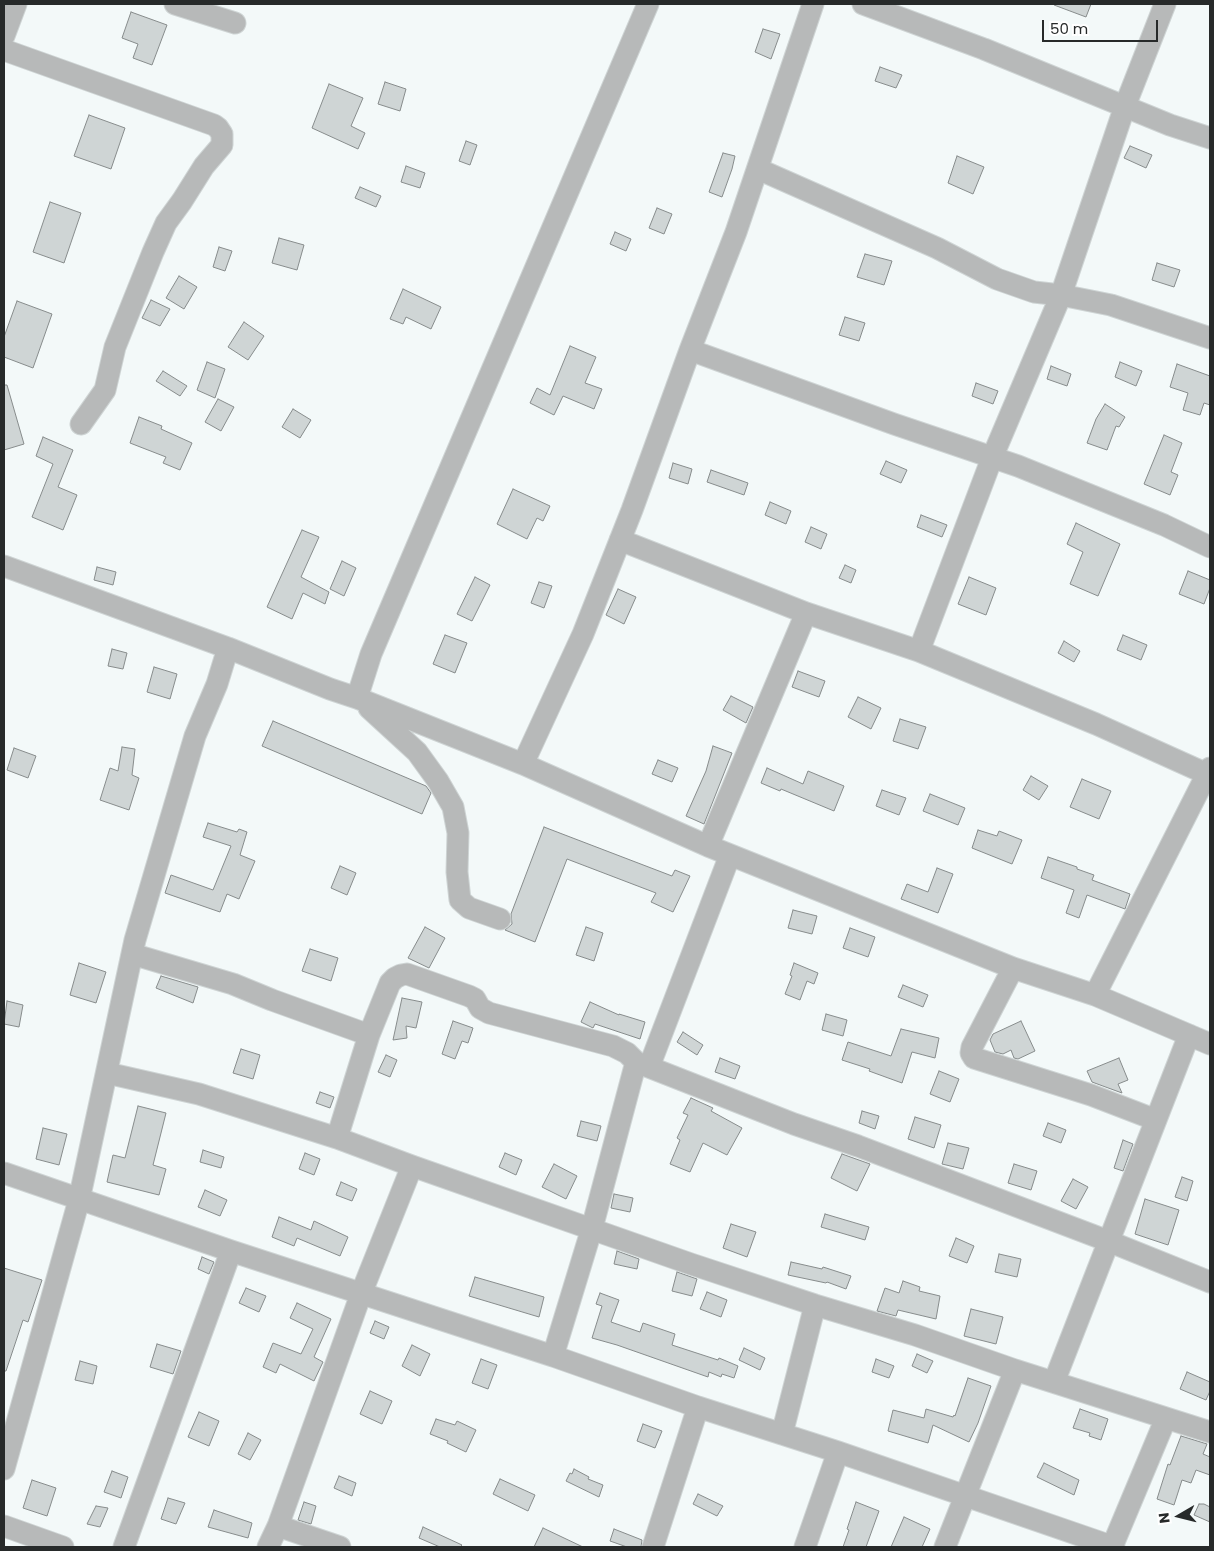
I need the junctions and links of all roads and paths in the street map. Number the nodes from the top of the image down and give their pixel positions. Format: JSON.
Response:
{"nodes":[{"id":1,"x":16,"y":4,"type":"edge"},
{"id":2,"x":175,"y":4,"type":"edge"},
{"id":3,"x":648,"y":4,"type":"edge"},
{"id":4,"x":812,"y":4,"type":"edge"},
{"id":5,"x":863,"y":4,"type":"edge"},
{"id":6,"x":1165,"y":4,"type":"edge"},
{"id":7,"x":235,"y":23,"type":"dead end"},
{"id":8,"x":4,"y":36,"type":"edge"},
{"id":9,"x":4,"y":50,"type":"edge"},
{"id":10,"x":1125,"y":106,"type":"junction"},
{"id":11,"x":1210,"y":138,"type":"edge"},
{"id":12,"x":758,"y":169,"type":"junction"},
{"id":13,"x":1061,"y":295,"type":"junction"},
{"id":14,"x":1210,"y":338,"type":"edge"},
{"id":15,"x":690,"y":350,"type":"junction"},
{"id":16,"x":81,"y":424,"type":"dead end"},
{"id":17,"x":992,"y":458,"type":"junction"},
{"id":18,"x":620,"y":540,"type":"junction"},
{"id":19,"x":1210,"y":548,"type":"edge"},
{"id":20,"x":4,"y":566,"type":"edge"},
{"id":21,"x":806,"y":613,"type":"junction"},
{"id":22,"x":228,"y":648,"type":"junction"},
{"id":23,"x":919,"y":652,"type":"junction"},
{"id":24,"x":357,"y":698,"type":"junction"},
{"id":25,"x":523,"y":764,"type":"junction"},
{"id":26,"x":1209,"y":771,"type":"edge"},
{"id":27,"x":708,"y":846,"type":"junction"},
{"id":28,"x":730,"y":855,"type":"junction"},
{"id":29,"x":500,"y":918,"type":"dead end"},
{"id":30,"x":132,"y":954,"type":"junction"},
{"id":31,"x":1012,"y":968,"type":"junction"},
{"id":32,"x":1095,"y":995,"type":"junction"},
{"id":33,"x":369,"y":1035,"type":"junction"},
{"id":34,"x":1189,"y":1035,"type":"junction"},
{"id":35,"x":1210,"y":1044,"type":"edge"},
{"id":36,"x":642,"y":1064,"type":"junction"},
{"id":37,"x":107,"y":1073,"type":"junction"},
{"id":38,"x":1156,"y":1120,"type":"junction"},
{"id":39,"x":337,"y":1138,"type":"junction"},
{"id":40,"x":412,"y":1166,"type":"junction"},
{"id":41,"x":4,"y":1172,"type":"edge"},
{"id":42,"x":79,"y":1200,"type":"junction"},
{"id":43,"x":592,"y":1228,"type":"junction"},
{"id":44,"x":1108,"y":1241,"type":"junction"},
{"id":45,"x":231,"y":1251,"type":"junction"},
{"id":46,"x":1210,"y":1282,"type":"edge"},
{"id":47,"x":361,"y":1294,"type":"junction"},
{"id":48,"x":815,"y":1305,"type":"junction"},
{"id":49,"x":553,"y":1356,"type":"junction"},
{"id":50,"x":1015,"y":1370,"type":"junction"},
{"id":51,"x":1054,"y":1382,"type":"junction"},
{"id":52,"x":698,"y":1407,"type":"junction"},
{"id":53,"x":1166,"y":1418,"type":"junction"},
{"id":54,"x":1210,"y":1432,"type":"edge"},
{"id":55,"x":782,"y":1434,"type":"junction"},
{"id":56,"x":838,"y":1452,"type":"junction"},
{"id":57,"x":4,"y":1469,"type":"edge"},
{"id":58,"x":965,"y":1496,"type":"junction"},
{"id":59,"x":4,"y":1526,"type":"edge"},
{"id":60,"x":278,"y":1526,"type":"junction"},
{"id":61,"x":63,"y":1547,"type":"edge"},
{"id":62,"x":124,"y":1547,"type":"edge"},
{"id":63,"x":268,"y":1547,"type":"edge"},
{"id":64,"x":340,"y":1547,"type":"edge"},
{"id":65,"x":653,"y":1547,"type":"edge"},
{"id":66,"x":805,"y":1547,"type":"edge"},
{"id":67,"x":945,"y":1547,"type":"edge"},
{"id":68,"x":1113,"y":1547,"type":"edge"}],
"edges":[{"from":1,"to":8,"type":"street"},
{"from":2,"to":7,"type":"street"},
{"from":3,"to":24,"type":"street"},
{"from":4,"to":12,"type":"street"},
{"from":5,"to":10,"type":"street"},
{"from":6,"to":10,"type":"street"},
{"from":9,"to":16,"type":"street"},
{"from":10,"to":11,"type":"street"},
{"from":10,"to":13,"type":"street"},
{"from":12,"to":13,"type":"street"},
{"from":12,"to":15,"type":"street"},
{"from":13,"to":14,"type":"street"},
{"from":13,"to":17,"type":"street"},
{"from":15,"to":17,"type":"street"},
{"from":15,"to":18,"type":"street"},
{"from":17,"to":19,"type":"street"},
{"from":17,"to":23,"type":"street"},
{"from":18,"to":21,"type":"street"},
{"from":18,"to":25,"type":"street"},
{"from":20,"to":22,"type":"street"},
{"from":21,"to":23,"type":"street"},
{"from":21,"to":27,"type":"street"},
{"from":22,"to":24,"type":"street"},
{"from":22,"to":30,"type":"street"},
{"from":23,"to":26,"type":"street"},
{"from":24,"to":25,"type":"street"},
{"from":24,"to":29,"type":"street"},
{"from":25,"to":27,"type":"street"},
{"from":26,"to":32,"type":"street"},
{"from":27,"to":28,"type":"street"},
{"from":28,"to":31,"type":"street"},
{"from":28,"to":36,"type":"street"},
{"from":30,"to":33,"type":"street"},
{"from":30,"to":37,"type":"street"},
{"from":31,"to":32,"type":"street"},
{"from":31,"to":38,"type":"street"},
{"from":32,"to":34,"type":"street"},
{"from":33,"to":36,"type":"street"},
{"from":33,"to":39,"type":"street"},
{"from":34,"to":35,"type":"street"},
{"from":34,"to":38,"type":"street"},
{"from":36,"to":43,"type":"street"},
{"from":36,"to":44,"type":"street"},
{"from":37,"to":39,"type":"street"},
{"from":37,"to":42,"type":"street"},
{"from":38,"to":44,"type":"street"},
{"from":39,"to":40,"type":"street"},
{"from":40,"to":43,"type":"street"},
{"from":40,"to":47,"type":"street"},
{"from":41,"to":42,"type":"street"},
{"from":42,"to":45,"type":"street"},
{"from":42,"to":57,"type":"street"},
{"from":43,"to":48,"type":"street"},
{"from":43,"to":49,"type":"street"},
{"from":44,"to":46,"type":"street"},
{"from":44,"to":51,"type":"street"},
{"from":45,"to":47,"type":"street"},
{"from":45,"to":62,"type":"street"},
{"from":47,"to":49,"type":"street"},
{"from":47,"to":60,"type":"street"},
{"from":48,"to":50,"type":"street"},
{"from":48,"to":55,"type":"street"},
{"from":49,"to":52,"type":"street"},
{"from":50,"to":51,"type":"street"},
{"from":50,"to":58,"type":"street"},
{"from":51,"to":53,"type":"street"},
{"from":52,"to":55,"type":"street"},
{"from":52,"to":65,"type":"street"},
{"from":53,"to":54,"type":"street"},
{"from":53,"to":68,"type":"street"},
{"from":55,"to":56,"type":"street"},
{"from":56,"to":58,"type":"street"},
{"from":56,"to":66,"type":"street"},
{"from":58,"to":67,"type":"street"},
{"from":58,"to":68,"type":"street"},
{"from":59,"to":61,"type":"street"},
{"from":60,"to":63,"type":"street"},
{"from":60,"to":64,"type":"street"}]}
